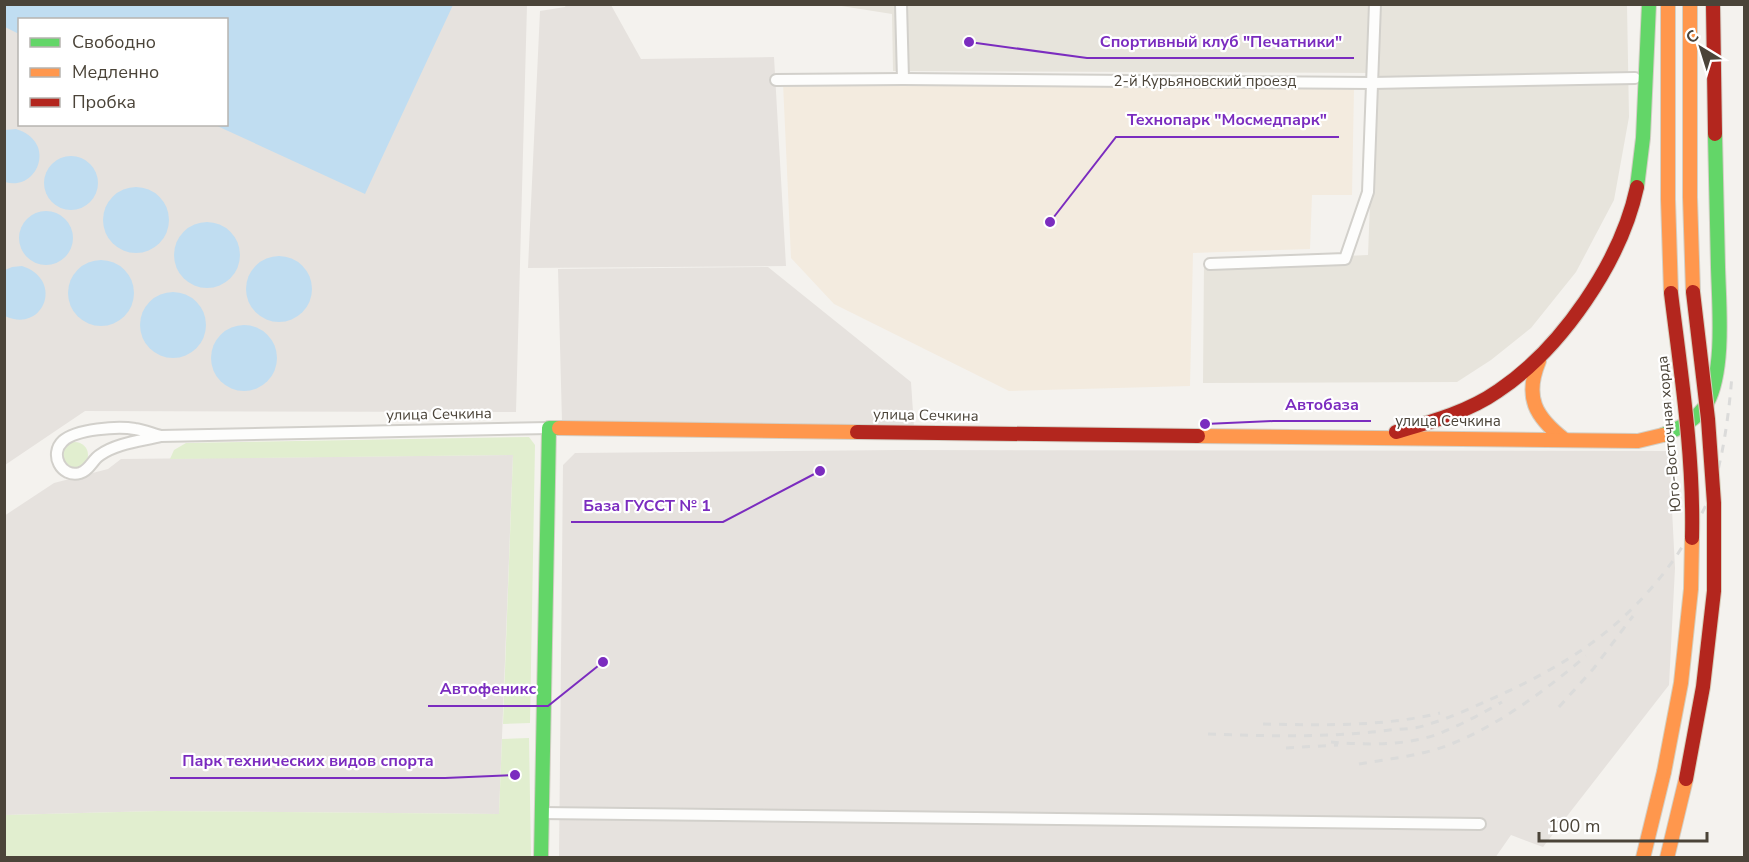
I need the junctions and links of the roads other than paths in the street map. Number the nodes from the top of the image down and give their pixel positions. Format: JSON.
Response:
{"nodes":[{"id":1,"x":901,"y":4,"type":"edge"},
{"id":2,"x":1375,"y":4,"type":"edge"},
{"id":3,"x":1649,"y":4,"type":"edge"},
{"id":4,"x":1668,"y":4,"type":"edge"},
{"id":5,"x":1690,"y":4,"type":"edge"},
{"id":6,"x":1713,"y":4,"type":"edge"},
{"id":7,"x":1635,"y":78,"type":"dead end"},
{"id":8,"x":903,"y":79,"type":"junction"},
{"id":9,"x":776,"y":80,"type":"dead end"},
{"id":10,"x":1372,"y":83,"type":"junction"},
{"id":11,"x":1210,"y":264,"type":"dead end"},
{"id":12,"x":1540,"y":358,"type":"junction"},
{"id":13,"x":549,"y":428,"type":"junction"},
{"id":14,"x":161,"y":436,"type":"junction"},
{"id":15,"x":1379,"y":437,"type":"junction"},
{"id":16,"x":1565,"y":440,"type":"junction"},
{"id":17,"x":541,"y":813,"type":"junction"},
{"id":18,"x":1480,"y":824,"type":"dead end"},
{"id":19,"x":541,"y":858,"type":"edge"},
{"id":20,"x":1643,"y":858,"type":"edge"},
{"id":21,"x":1667,"y":858,"type":"edge"}],
"edges":[{"from":1,"to":8,"type":"street"},
{"from":2,"to":10,"type":"street"},
{"from":3,"to":12,"type":"street"},
{"from":4,"to":20,"type":"street","name":"Юго-Восточная хорда","bridge":true},
{"from":5,"to":21,"type":"street","bridge":true},
{"from":6,"to":16,"type":"street","name":"улица Сечкина"},
{"from":7,"to":10,"type":"street","name":"2-й Курьяновский проезд"},
{"from":8,"to":9,"type":"street","name":"2-й Курьяновский проезд"},
{"from":8,"to":10,"type":"street","name":"2-й Курьяновский проезд"},
{"from":10,"to":11,"type":"street"},
{"from":12,"to":15,"type":"street"},
{"from":12,"to":16,"type":"street"},
{"from":13,"to":14,"type":"street","name":"улица Сечкина"},
{"from":13,"to":15,"type":"street","name":"улица Сечкина"},
{"from":13,"to":17,"type":"street"},
{"from":14,"to":14,"type":"street","name":"улица Сечкина"},
{"from":15,"to":16,"type":"street","name":"улица Сечкина"},
{"from":17,"to":18,"type":"street"},
{"from":17,"to":19,"type":"street"}]}
